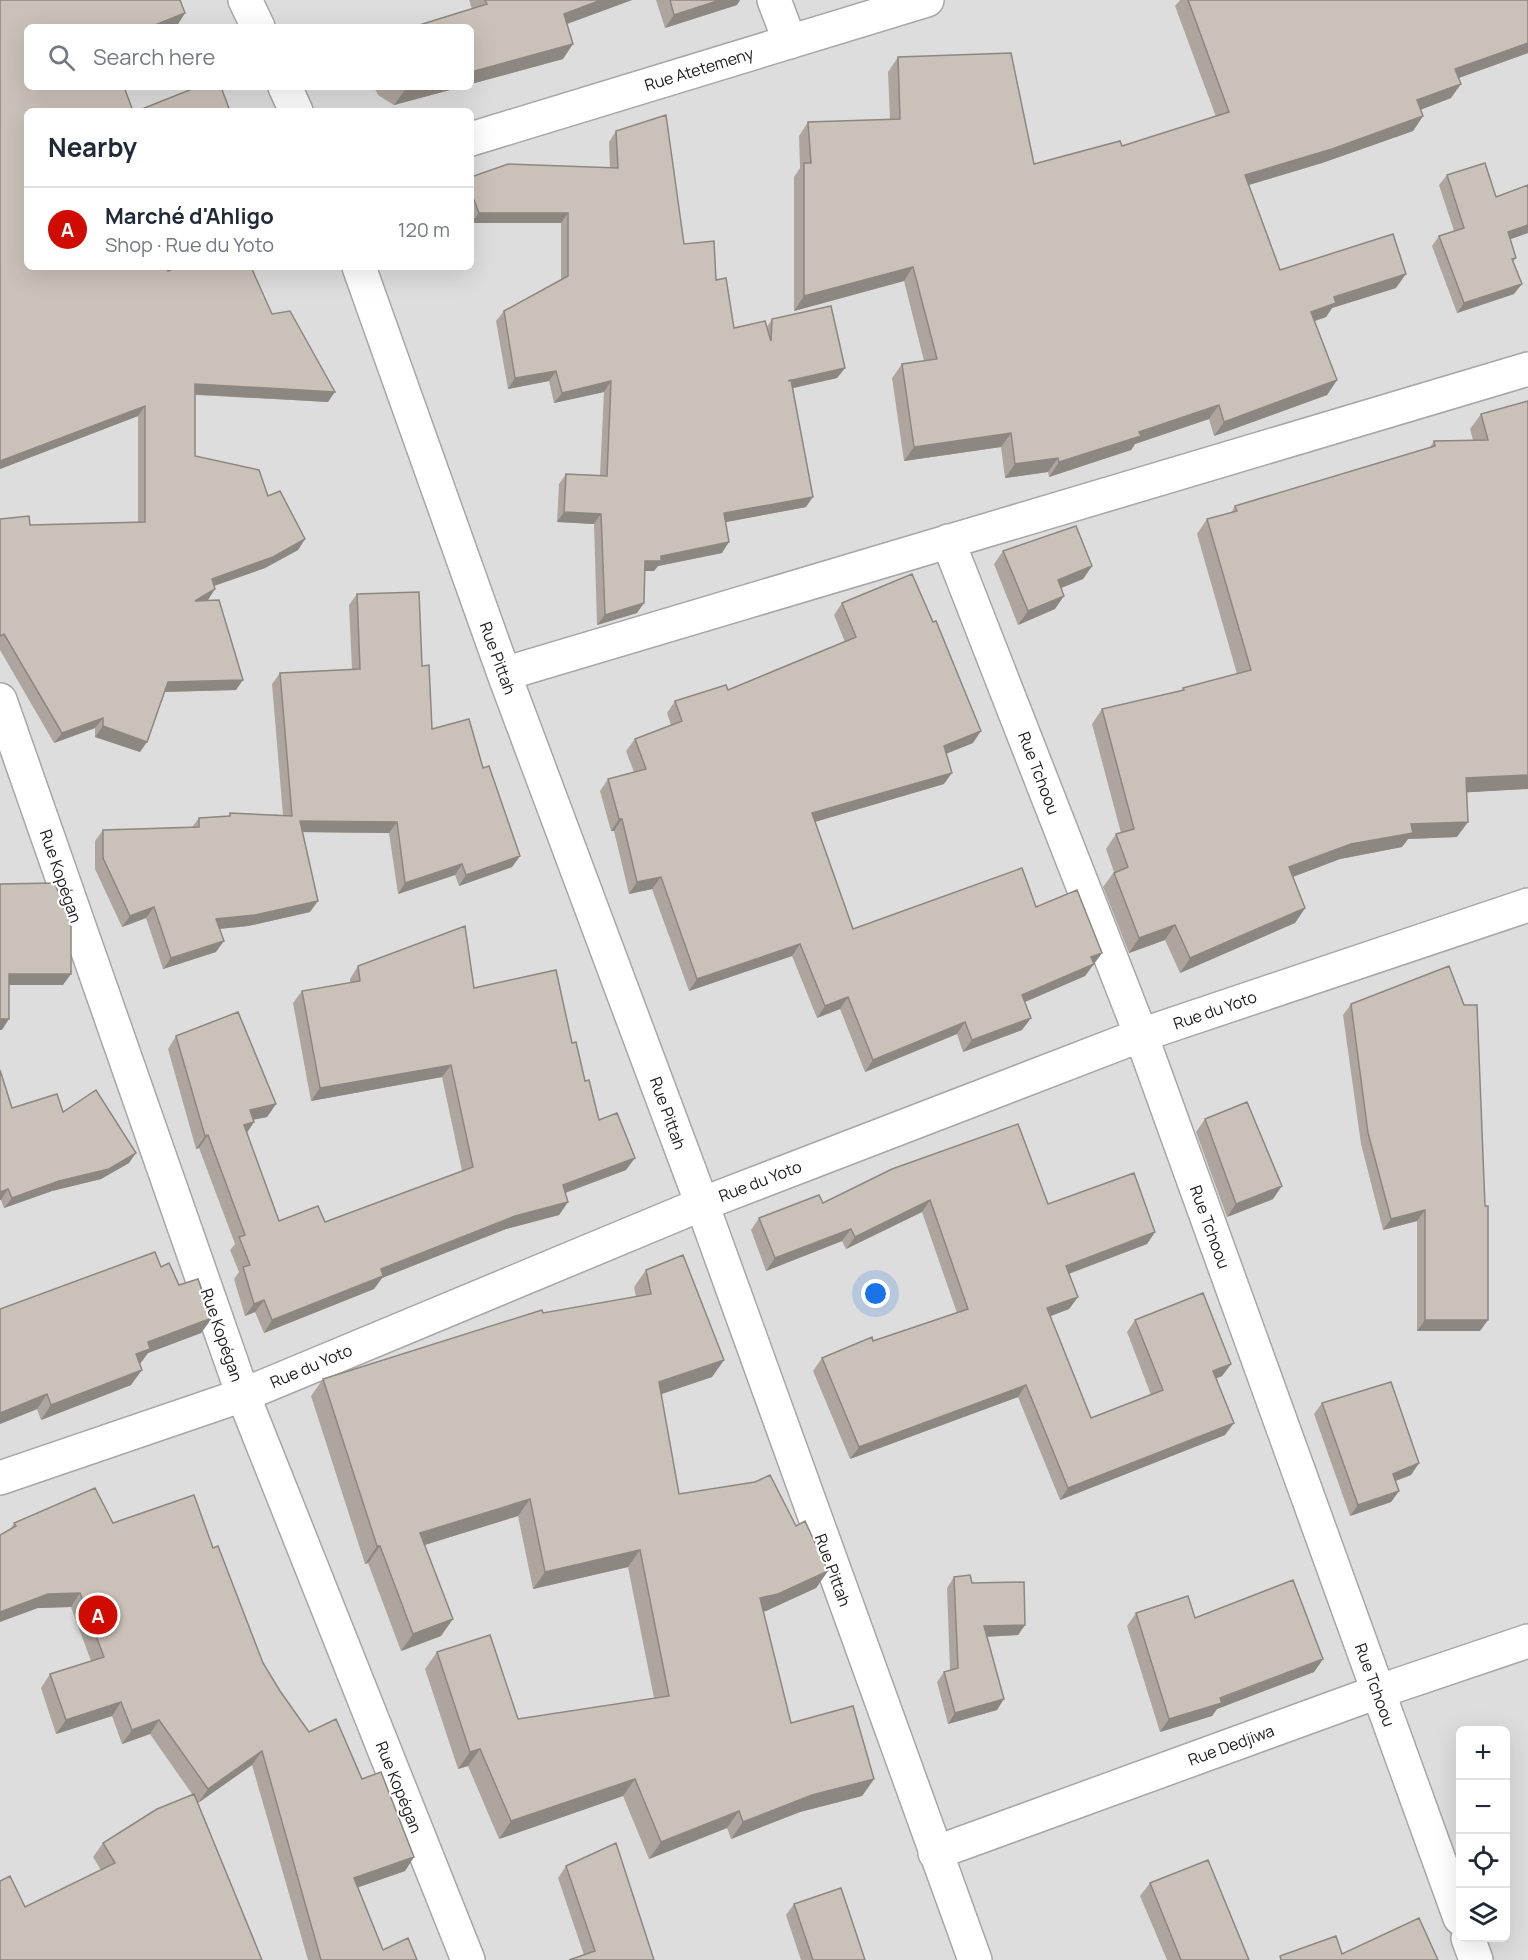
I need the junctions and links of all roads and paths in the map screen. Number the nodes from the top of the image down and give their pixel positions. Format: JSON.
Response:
{"nodes":[{"id":1,"x":245,"y":0,"type":"edge"},
{"id":2,"x":774,"y":0,"type":"edge"},
{"id":3,"x":927,"y":0,"type":"edge"},
{"id":4,"x":257,"y":24,"type":"edge"},
{"id":5,"x":790,"y":42,"type":"junction"},
{"id":6,"x":286,"y":90,"type":"edge"},
{"id":7,"x":295,"y":108,"type":"edge"},
{"id":8,"x":474,"y":138,"type":"edge"},
{"id":9,"x":360,"y":270,"type":"edge"},
{"id":10,"x":1528,"y":369,"type":"edge"},
{"id":11,"x":948,"y":542,"type":"junction"},
{"id":12,"x":504,"y":674,"type":"junction"},
{"id":13,"x":0,"y":700,"type":"edge"},
{"id":14,"x":1528,"y":905,"type":"edge"},
{"id":15,"x":1141,"y":1035,"type":"junction"},
{"id":16,"x":702,"y":1204,"type":"junction"},
{"id":17,"x":243,"y":1395,"type":"junction"},
{"id":18,"x":0,"y":1478,"type":"edge"},
{"id":19,"x":1528,"y":1641,"type":"edge"},
{"id":20,"x":1377,"y":1692,"type":"junction"},
{"id":21,"x":935,"y":1854,"type":"junction"},
{"id":22,"x":1456,"y":1905,"type":"edge"},
{"id":23,"x":1469,"y":1942,"type":"edge"},
{"id":24,"x":468,"y":1960,"type":"edge"},
{"id":25,"x":975,"y":1960,"type":"edge"},
{"id":26,"x":1476,"y":1960,"type":"edge"}],
"edges":[{"from":1,"to":4,"type":"street"},
{"from":2,"to":5,"type":"street"},
{"from":3,"to":5,"type":"street","name":"Rue Atetemeny"},
{"from":5,"to":8,"type":"street","name":"Rue Atetemeny"},
{"from":6,"to":7,"type":"street"},
{"from":9,"to":12,"type":"street","name":"Rue Pittah"},
{"from":10,"to":11,"type":"street"},
{"from":11,"to":12,"type":"street"},
{"from":11,"to":15,"type":"street","name":"Rue Tchoou"},
{"from":12,"to":16,"type":"street","name":"Rue Pittah"},
{"from":13,"to":17,"type":"street","name":"Rue Kopégan"},
{"from":14,"to":15,"type":"street","name":"Rue du Yoto"},
{"from":15,"to":16,"type":"street","name":"Rue du Yoto"},
{"from":15,"to":20,"type":"street","name":"Rue Tchoou"},
{"from":16,"to":17,"type":"street","name":"Rue du Yoto"},
{"from":16,"to":21,"type":"street","name":"Rue Pittah"},
{"from":17,"to":18,"type":"street","name":"Rue du Yoto"},
{"from":17,"to":24,"type":"street","name":"Rue Kopégan"},
{"from":19,"to":20,"type":"street","name":"Rue Dedjiwa"},
{"from":20,"to":21,"type":"street","name":"Rue Dedjiwa"},
{"from":20,"to":22,"type":"street","name":"Rue Tchoou"},
{"from":21,"to":25,"type":"street","name":"Rue Pittah"},
{"from":23,"to":26,"type":"street"}]}
